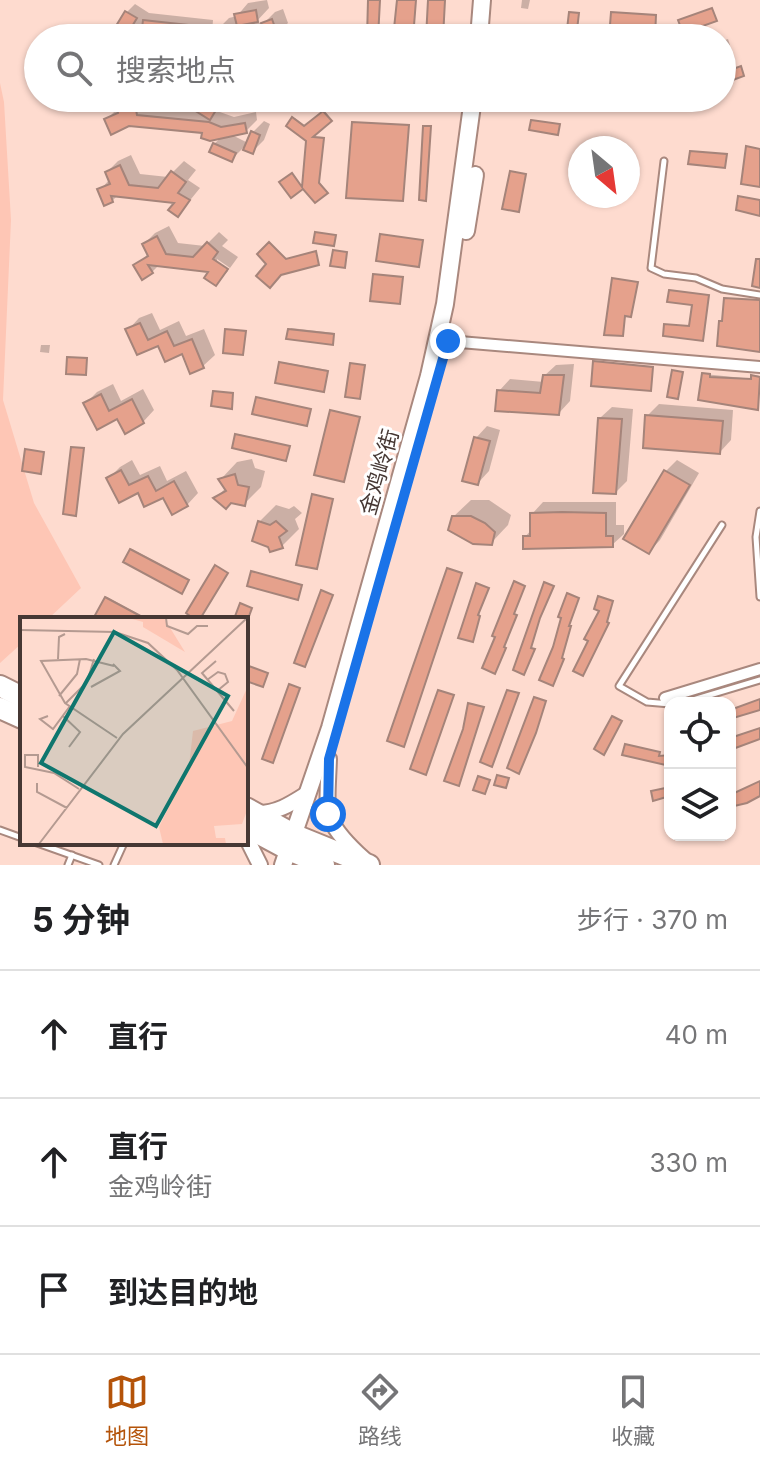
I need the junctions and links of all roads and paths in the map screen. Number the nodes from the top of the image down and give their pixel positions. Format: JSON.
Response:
{"nodes":[{"id":1,"x":482,"y":0,"type":"edge"},
{"id":2,"x":493,"y":0,"type":"edge"},
{"id":3,"x":480,"y":24,"type":"edge"},
{"id":4,"x":491,"y":24,"type":"edge"},
{"id":5,"x":471,"y":112,"type":"edge"},
{"id":6,"x":482,"y":112,"type":"edge"},
{"id":7,"x":664,"y":161,"type":"dead end"},
{"id":8,"x":760,"y":295,"type":"edge"},
{"id":9,"x":448,"y":341,"type":"junction"},
{"id":10,"x":760,"y":367,"type":"edge"},
{"id":11,"x":760,"y":511,"type":"edge"},
{"id":12,"x":722,"y":525,"type":"dead end"},
{"id":13,"x":760,"y":597,"type":"edge"},
{"id":14,"x":760,"y":669,"type":"edge"},
{"id":15,"x":760,"y":680,"type":"edge"},
{"id":16,"x":0,"y":686,"type":"edge"},
{"id":17,"x":20,"y":696,"type":"edge"},
{"id":18,"x":679,"y":697,"type":"edge"},
{"id":19,"x":703,"y":697,"type":"edge"},
{"id":20,"x":664,"y":701,"type":"edge"},
{"id":21,"x":0,"y":708,"type":"edge"},
{"id":22,"x":20,"y":717,"type":"edge"},
{"id":23,"x":329,"y":759,"type":"junction"},
{"id":24,"x":308,"y":793,"type":"junction"},
{"id":25,"x":250,"y":816,"type":"edge"},
{"id":26,"x":0,"y":830,"type":"edge"},
{"id":27,"x":20,"y":837,"type":"edge"},
{"id":28,"x":248,"y":841,"type":"edge"},
{"id":29,"x":43,"y":845,"type":"edge"},
{"id":30,"x":123,"y":845,"type":"edge"},
{"id":31,"x":294,"y":851,"type":"edge"},
{"id":32,"x":72,"y":855,"type":"junction"},
{"id":33,"x":68,"y":865,"type":"edge"},
{"id":34,"x":99,"y":865,"type":"edge"},
{"id":35,"x":114,"y":865,"type":"edge"},
{"id":36,"x":260,"y":865,"type":"edge"},
{"id":37,"x":324,"y":865,"type":"edge"},
{"id":38,"x":370,"y":865,"type":"edge"}],
"edges":[{"from":1,"to":3,"type":"main road"},
{"from":2,"to":4,"type":"main road"},
{"from":5,"to":24,"type":"main road","name":"金鸡岭街"},
{"from":6,"to":9,"type":"main road","name":"金鸡岭街"},
{"from":7,"to":8,"type":"lane"},
{"from":9,"to":10,"type":"street"},
{"from":9,"to":23,"type":"main road","name":"金鸡岭街"},
{"from":11,"to":13,"type":"lane"},
{"from":12,"to":20,"type":"lane"},
{"from":14,"to":18,"type":"street"},
{"from":15,"to":19,"type":"lane"},
{"from":16,"to":17,"type":"highway"},
{"from":21,"to":22,"type":"highway"},
{"from":23,"to":31,"type":"main road","name":"金鸡岭街"},
{"from":23,"to":38,"type":"main road"},
{"from":24,"to":25,"type":"main road"},
{"from":24,"to":31,"type":"main road","name":"金鸡岭街"},
{"from":25,"to":31,"type":"highway"},
{"from":26,"to":27,"type":"lane"},
{"from":28,"to":36,"type":"main road"},
{"from":29,"to":32,"type":"lane"},
{"from":30,"to":35,"type":"lane"},
{"from":31,"to":37,"type":"highway"},
{"from":31,"to":38,"type":"highway"},
{"from":32,"to":33,"type":"lane"},
{"from":32,"to":34,"type":"lane"}]}
